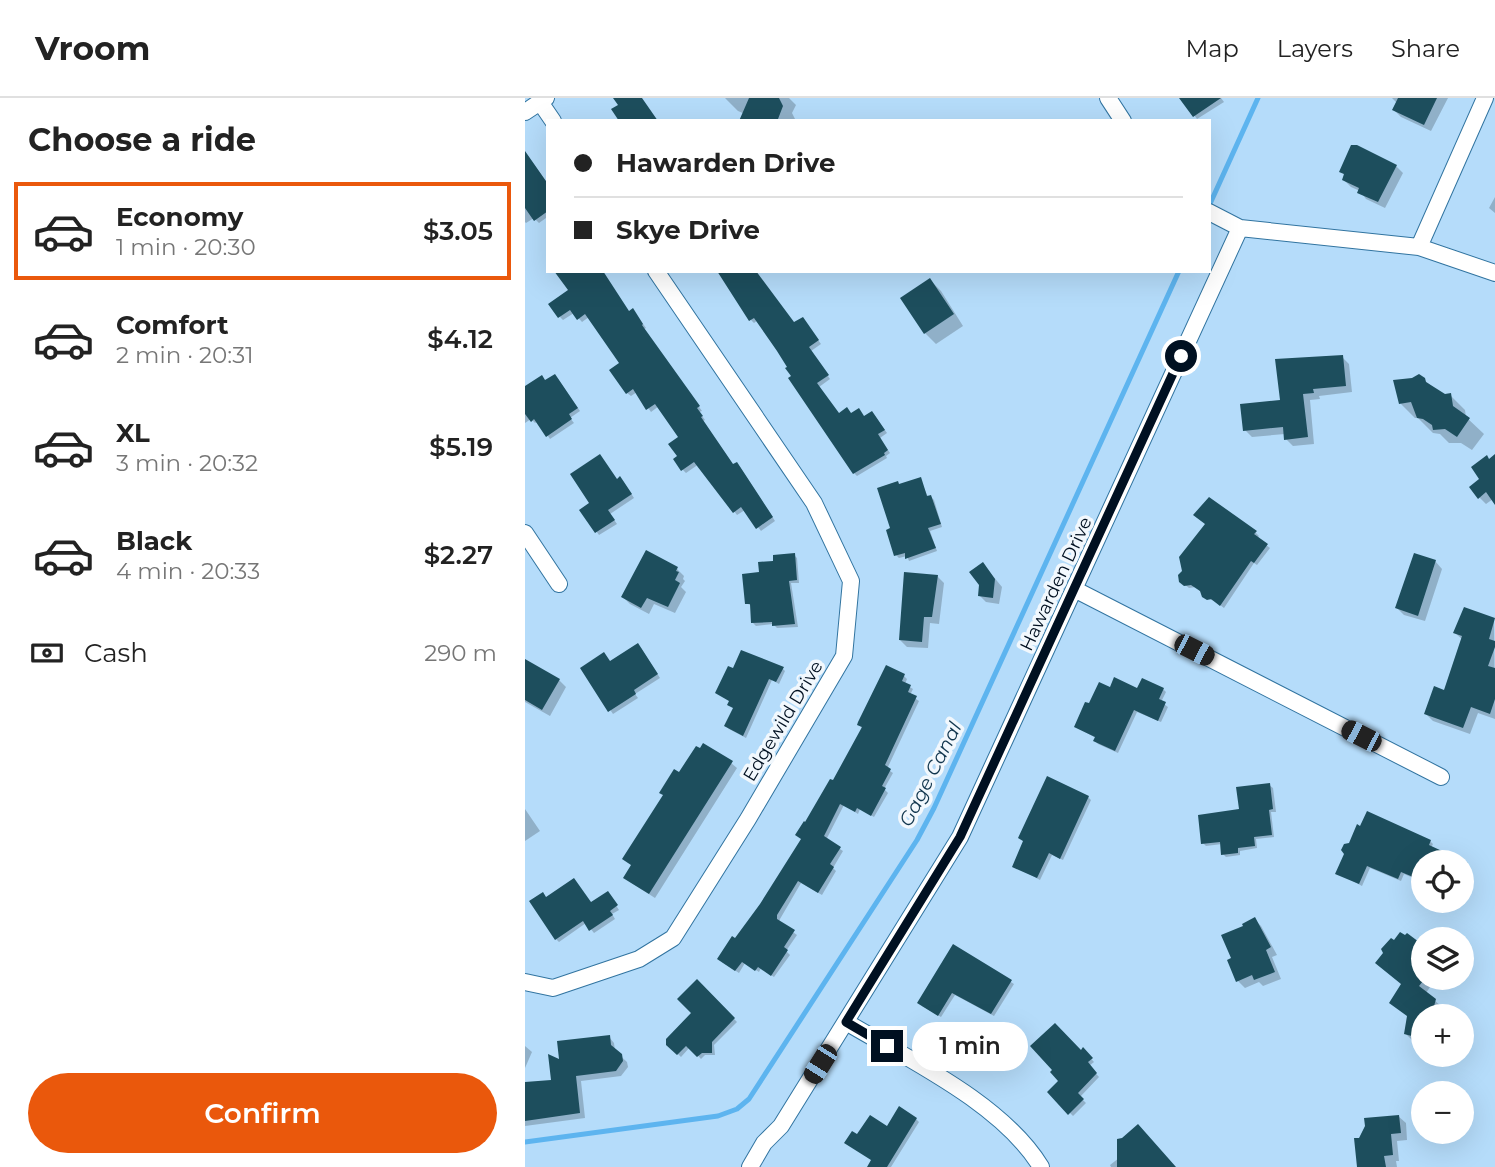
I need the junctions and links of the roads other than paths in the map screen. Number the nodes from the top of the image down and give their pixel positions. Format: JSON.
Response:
{"nodes":[{"id":1,"x":1108,"y":98,"type":"edge"},
{"id":2,"x":1485,"y":98,"type":"edge"},
{"id":3,"x":543,"y":100,"type":"edge"},
{"id":4,"x":525,"y":112,"type":"edge"},
{"id":5,"x":552,"y":119,"type":"edge"},
{"id":6,"x":1122,"y":119,"type":"edge"},
{"id":7,"x":1215,"y":215,"type":"edge"},
{"id":8,"x":1240,"y":228,"type":"junction"},
{"id":9,"x":1419,"y":247,"type":"junction"},
{"id":10,"x":657,"y":273,"type":"edge"},
{"id":11,"x":1495,"y":273,"type":"edge"},
{"id":12,"x":525,"y":533,"type":"edge"},
{"id":13,"x":559,"y":584,"type":"dead end"},
{"id":14,"x":1074,"y":589,"type":"junction"},
{"id":15,"x":1441,"y":777,"type":"dead end"},
{"id":16,"x":525,"y":982,"type":"edge"},
{"id":17,"x":846,"y":1022,"type":"junction"},
{"id":18,"x":750,"y":1167,"type":"edge"},
{"id":19,"x":1041,"y":1167,"type":"edge"}],
"edges":[{"from":1,"to":6,"type":"street"},
{"from":2,"to":9,"type":"street"},
{"from":3,"to":4,"type":"street"},
{"from":3,"to":5,"type":"street"},
{"from":7,"to":8,"type":"street"},
{"from":8,"to":9,"type":"street"},
{"from":8,"to":14,"type":"street","name":"Hawarden Drive"},
{"from":9,"to":11,"type":"street"},
{"from":10,"to":16,"type":"street","name":"Edgewild Drive"},
{"from":12,"to":13,"type":"street"},
{"from":14,"to":15,"type":"street"},
{"from":14,"to":17,"type":"street","name":"Hawarden Drive"},
{"from":17,"to":18,"type":"street","name":"Hawarden Drive"},
{"from":17,"to":19,"type":"street"}]}
